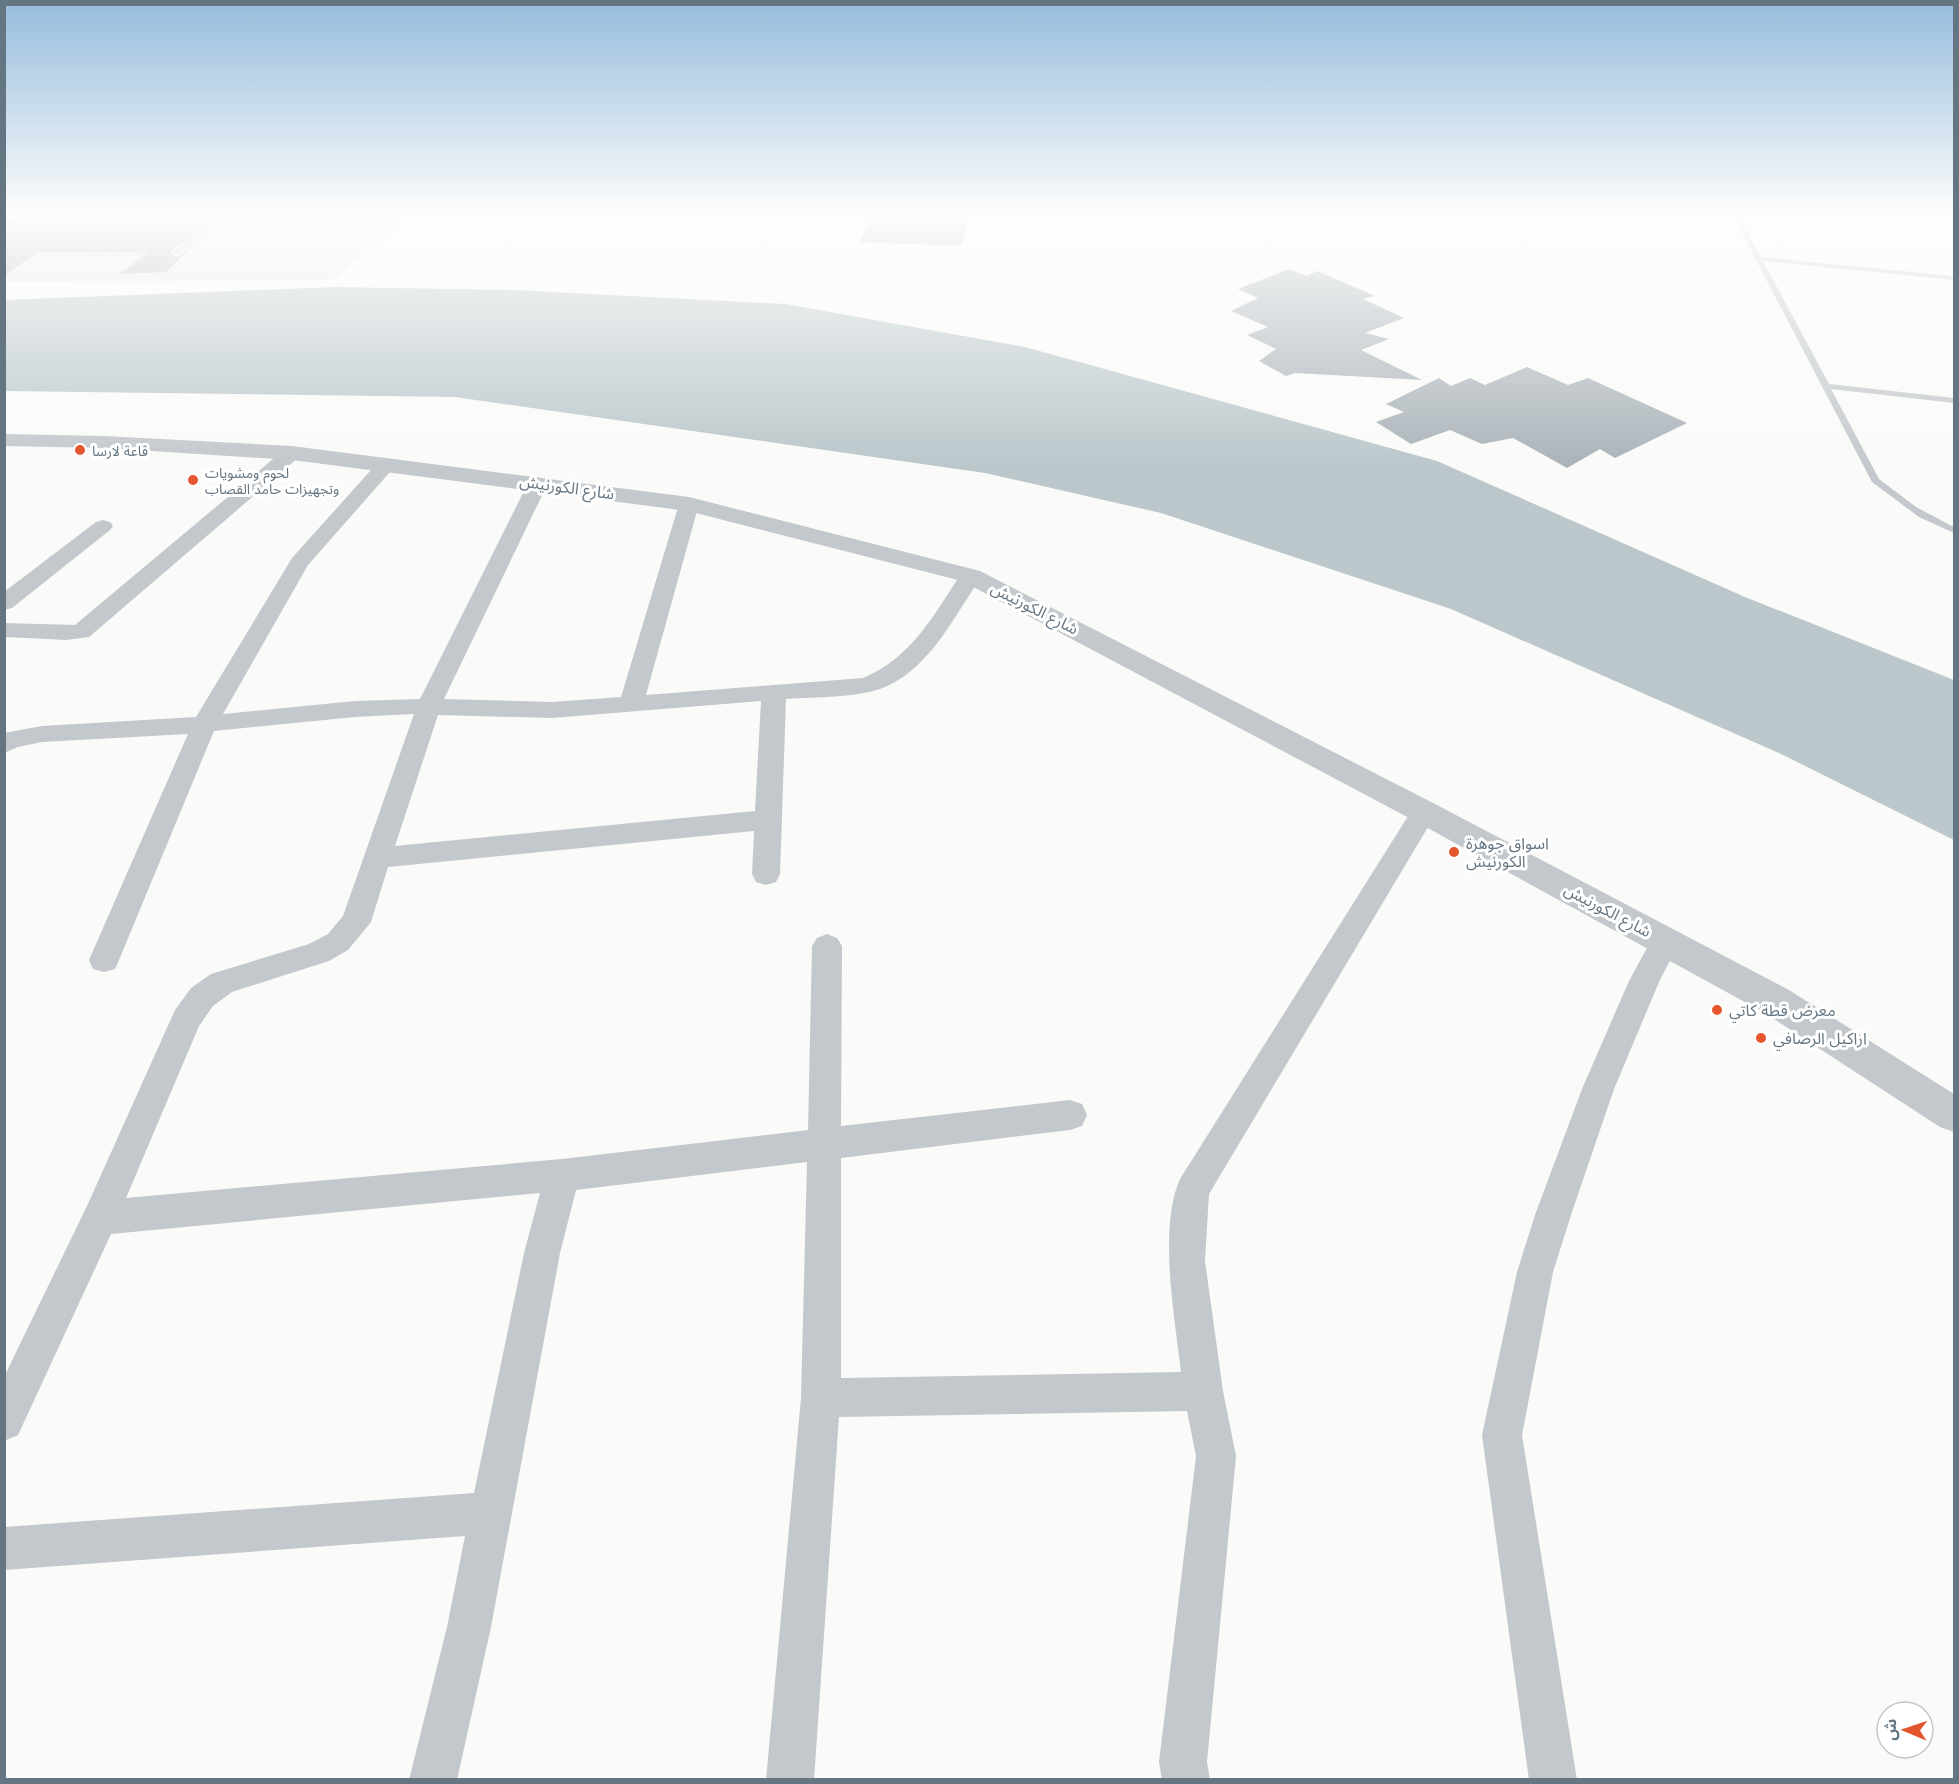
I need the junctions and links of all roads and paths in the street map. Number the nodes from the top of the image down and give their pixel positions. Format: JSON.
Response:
{"nodes":[{"id":1,"x":1780,"y":299,"type":"edge"},
{"id":2,"x":1824,"y":386,"type":"junction"},
{"id":3,"x":1954,"y":400,"type":"edge"},
{"id":4,"x":4,"y":440,"type":"edge"},
{"id":5,"x":292,"y":453,"type":"junction"},
{"id":6,"x":387,"y":464,"type":"junction"},
{"id":7,"x":538,"y":483,"type":"junction"},
{"id":8,"x":689,"y":504,"type":"junction"},
{"id":9,"x":103,"y":526,"type":"dead end"},
{"id":10,"x":1954,"y":530,"type":"edge"},
{"id":11,"x":971,"y":576,"type":"junction"},
{"id":12,"x":4,"y":603,"type":"edge"},
{"id":13,"x":4,"y":630,"type":"edge"},
{"id":14,"x":774,"y":693,"type":"junction"},
{"id":15,"x":632,"y":705,"type":"junction"},
{"id":16,"x":428,"y":708,"type":"junction"},
{"id":17,"x":205,"y":723,"type":"junction"},
{"id":18,"x":6,"y":741,"type":"edge"},
{"id":19,"x":1425,"y":812,"type":"junction"},
{"id":20,"x":767,"y":820,"type":"junction"},
{"id":21,"x":379,"y":858,"type":"junction"},
{"id":22,"x":766,"y":874,"type":"dead end"},
{"id":23,"x":1665,"y":941,"type":"junction"},
{"id":24,"x":827,"y":946,"type":"dead end"},
{"id":25,"x":104,"y":960,"type":"dead end"},
{"id":26,"x":1954,"y":1115,"type":"edge"},
{"id":27,"x":1070,"y":1116,"type":"dead end"},
{"id":28,"x":824,"y":1145,"type":"junction"},
{"id":29,"x":562,"y":1175,"type":"junction"},
{"id":30,"x":100,"y":1218,"type":"junction"},
{"id":31,"x":1203,"y":1391,"type":"junction"},
{"id":32,"x":821,"y":1398,"type":"junction"},
{"id":33,"x":4,"y":1421,"type":"edge"},
{"id":34,"x":490,"y":1513,"type":"junction"},
{"id":35,"x":4,"y":1549,"type":"edge"},
{"id":36,"x":433,"y":1779,"type":"edge"},
{"id":37,"x":790,"y":1779,"type":"edge"},
{"id":38,"x":1186,"y":1779,"type":"edge"},
{"id":39,"x":1553,"y":1779,"type":"edge"}],
"edges":[{"from":1,"to":2,"type":"lane"},
{"from":2,"to":3,"type":"lane"},
{"from":2,"to":10,"type":"lane"},
{"from":4,"to":5,"type":"street","name":"شارع الكورنيش"},
{"from":5,"to":6,"type":"street","name":"شارع الكورنيش"},
{"from":5,"to":13,"type":"street"},
{"from":6,"to":7,"type":"street","name":"شارع الكورنيش"},
{"from":6,"to":17,"type":"street"},
{"from":7,"to":8,"type":"street","name":"شارع الكورنيش"},
{"from":7,"to":16,"type":"street"},
{"from":8,"to":11,"type":"street","name":"شارع الكورنيش"},
{"from":8,"to":15,"type":"street"},
{"from":9,"to":12,"type":"street"},
{"from":11,"to":14,"type":"street"},
{"from":11,"to":19,"type":"street","name":"شارع الكورنيش"},
{"from":14,"to":15,"type":"street"},
{"from":14,"to":20,"type":"street"},
{"from":15,"to":16,"type":"street"},
{"from":16,"to":17,"type":"street"},
{"from":16,"to":21,"type":"street"},
{"from":17,"to":18,"type":"street"},
{"from":17,"to":25,"type":"street"},
{"from":19,"to":23,"type":"street","name":"شارع الكورنيش"},
{"from":19,"to":31,"type":"street"},
{"from":20,"to":21,"type":"street"},
{"from":20,"to":22,"type":"street"},
{"from":21,"to":30,"type":"street"},
{"from":23,"to":26,"type":"street","name":"شارع الكورنيش"},
{"from":23,"to":39,"type":"street"},
{"from":24,"to":28,"type":"street"},
{"from":27,"to":28,"type":"street"},
{"from":28,"to":29,"type":"street"},
{"from":28,"to":32,"type":"street"},
{"from":29,"to":30,"type":"street"},
{"from":29,"to":34,"type":"street"},
{"from":30,"to":33,"type":"street"},
{"from":31,"to":32,"type":"street"},
{"from":31,"to":38,"type":"street"},
{"from":32,"to":37,"type":"street"},
{"from":34,"to":35,"type":"street"},
{"from":34,"to":36,"type":"street"}]}
